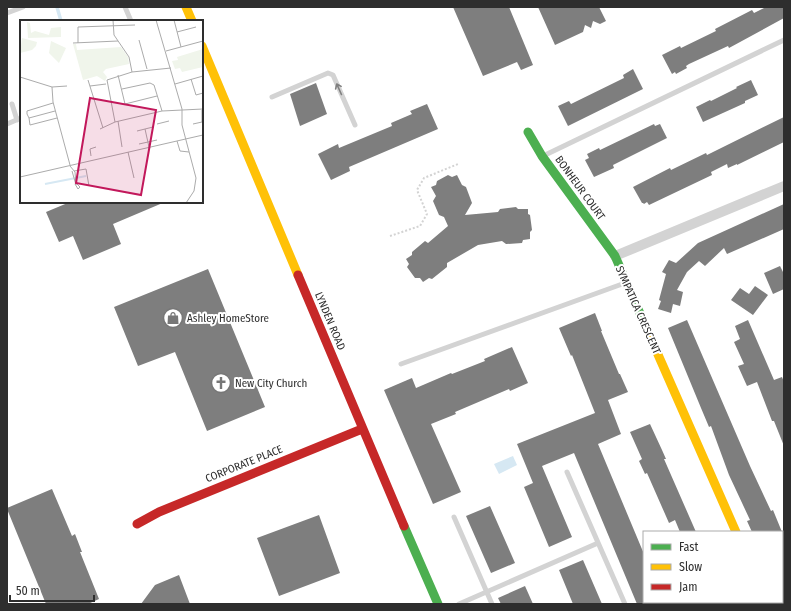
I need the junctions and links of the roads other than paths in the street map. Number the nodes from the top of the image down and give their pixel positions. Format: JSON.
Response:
{"nodes":[{"id":1,"x":23,"y":7,"type":"edge"},
{"id":2,"x":125,"y":7,"type":"edge"},
{"id":3,"x":186,"y":7,"type":"edge"},
{"id":4,"x":7,"y":13,"type":"edge"},
{"id":5,"x":131,"y":20,"type":"edge"},
{"id":6,"x":192,"y":20,"type":"edge"},
{"id":7,"x":784,"y":40,"type":"edge"},
{"id":8,"x":203,"y":50,"type":"edge"},
{"id":9,"x":272,"y":97,"type":"dead end"},
{"id":10,"x":12,"y":104,"type":"dead end"},
{"id":11,"x":19,"y":119,"type":"edge"},
{"id":12,"x":7,"y":124,"type":"edge"},
{"id":13,"x":355,"y":125,"type":"dead end"},
{"id":14,"x":528,"y":132,"type":"dead end"},
{"id":15,"x":542,"y":156,"type":"junction"},
{"id":16,"x":784,"y":186,"type":"edge"},
{"id":17,"x":614,"y":256,"type":"junction"},
{"id":18,"x":626,"y":282,"type":"junction"},
{"id":19,"x":401,"y":364,"type":"dead end"},
{"id":20,"x":362,"y":429,"type":"junction"},
{"id":21,"x":567,"y":472,"type":"dead end"},
{"id":22,"x":454,"y":517,"type":"dead end"},
{"id":23,"x":137,"y":524,"type":"dead end"},
{"id":24,"x":736,"y":531,"type":"edge"},
{"id":25,"x":598,"y":543,"type":"junction"},
{"id":26,"x":487,"y":592,"type":"junction"},
{"id":27,"x":438,"y":604,"type":"edge"},
{"id":28,"x":459,"y":604,"type":"edge"},
{"id":29,"x":492,"y":604,"type":"edge"},
{"id":30,"x":625,"y":604,"type":"edge"}],
"edges":[{"from":1,"to":4,"type":"lane"},
{"from":2,"to":5,"type":"lane"},
{"from":3,"to":6,"type":"street"},
{"from":7,"to":15,"type":"lane"},
{"from":8,"to":20,"type":"street","name":"LYNDEN ROAD"},
{"from":13,"to":9,"type":"lane","one_way":true},
{"from":10,"to":11,"type":"lane"},
{"from":11,"to":12,"type":"lane"},
{"from":14,"to":15,"type":"street","name":"BONHEUR COURT"},
{"from":15,"to":17,"type":"street","name":"BONHEUR COURT"},
{"from":16,"to":17,"type":"street","name":"SYMPATICA CRESCENT"},
{"from":17,"to":18,"type":"street","name":"SYMPATICA CRESCENT"},
{"from":18,"to":19,"type":"lane"},
{"from":18,"to":24,"type":"street","name":"SYMPATICA CRESCENT"},
{"from":20,"to":23,"type":"street","name":"CORPORATE PLACE"},
{"from":20,"to":27,"type":"street","name":"LYNDEN ROAD"},
{"from":21,"to":25,"type":"lane"},
{"from":22,"to":26,"type":"lane"},
{"from":25,"to":26,"type":"lane"},
{"from":25,"to":30,"type":"lane"},
{"from":26,"to":28,"type":"lane"},
{"from":26,"to":29,"type":"lane"}]}
